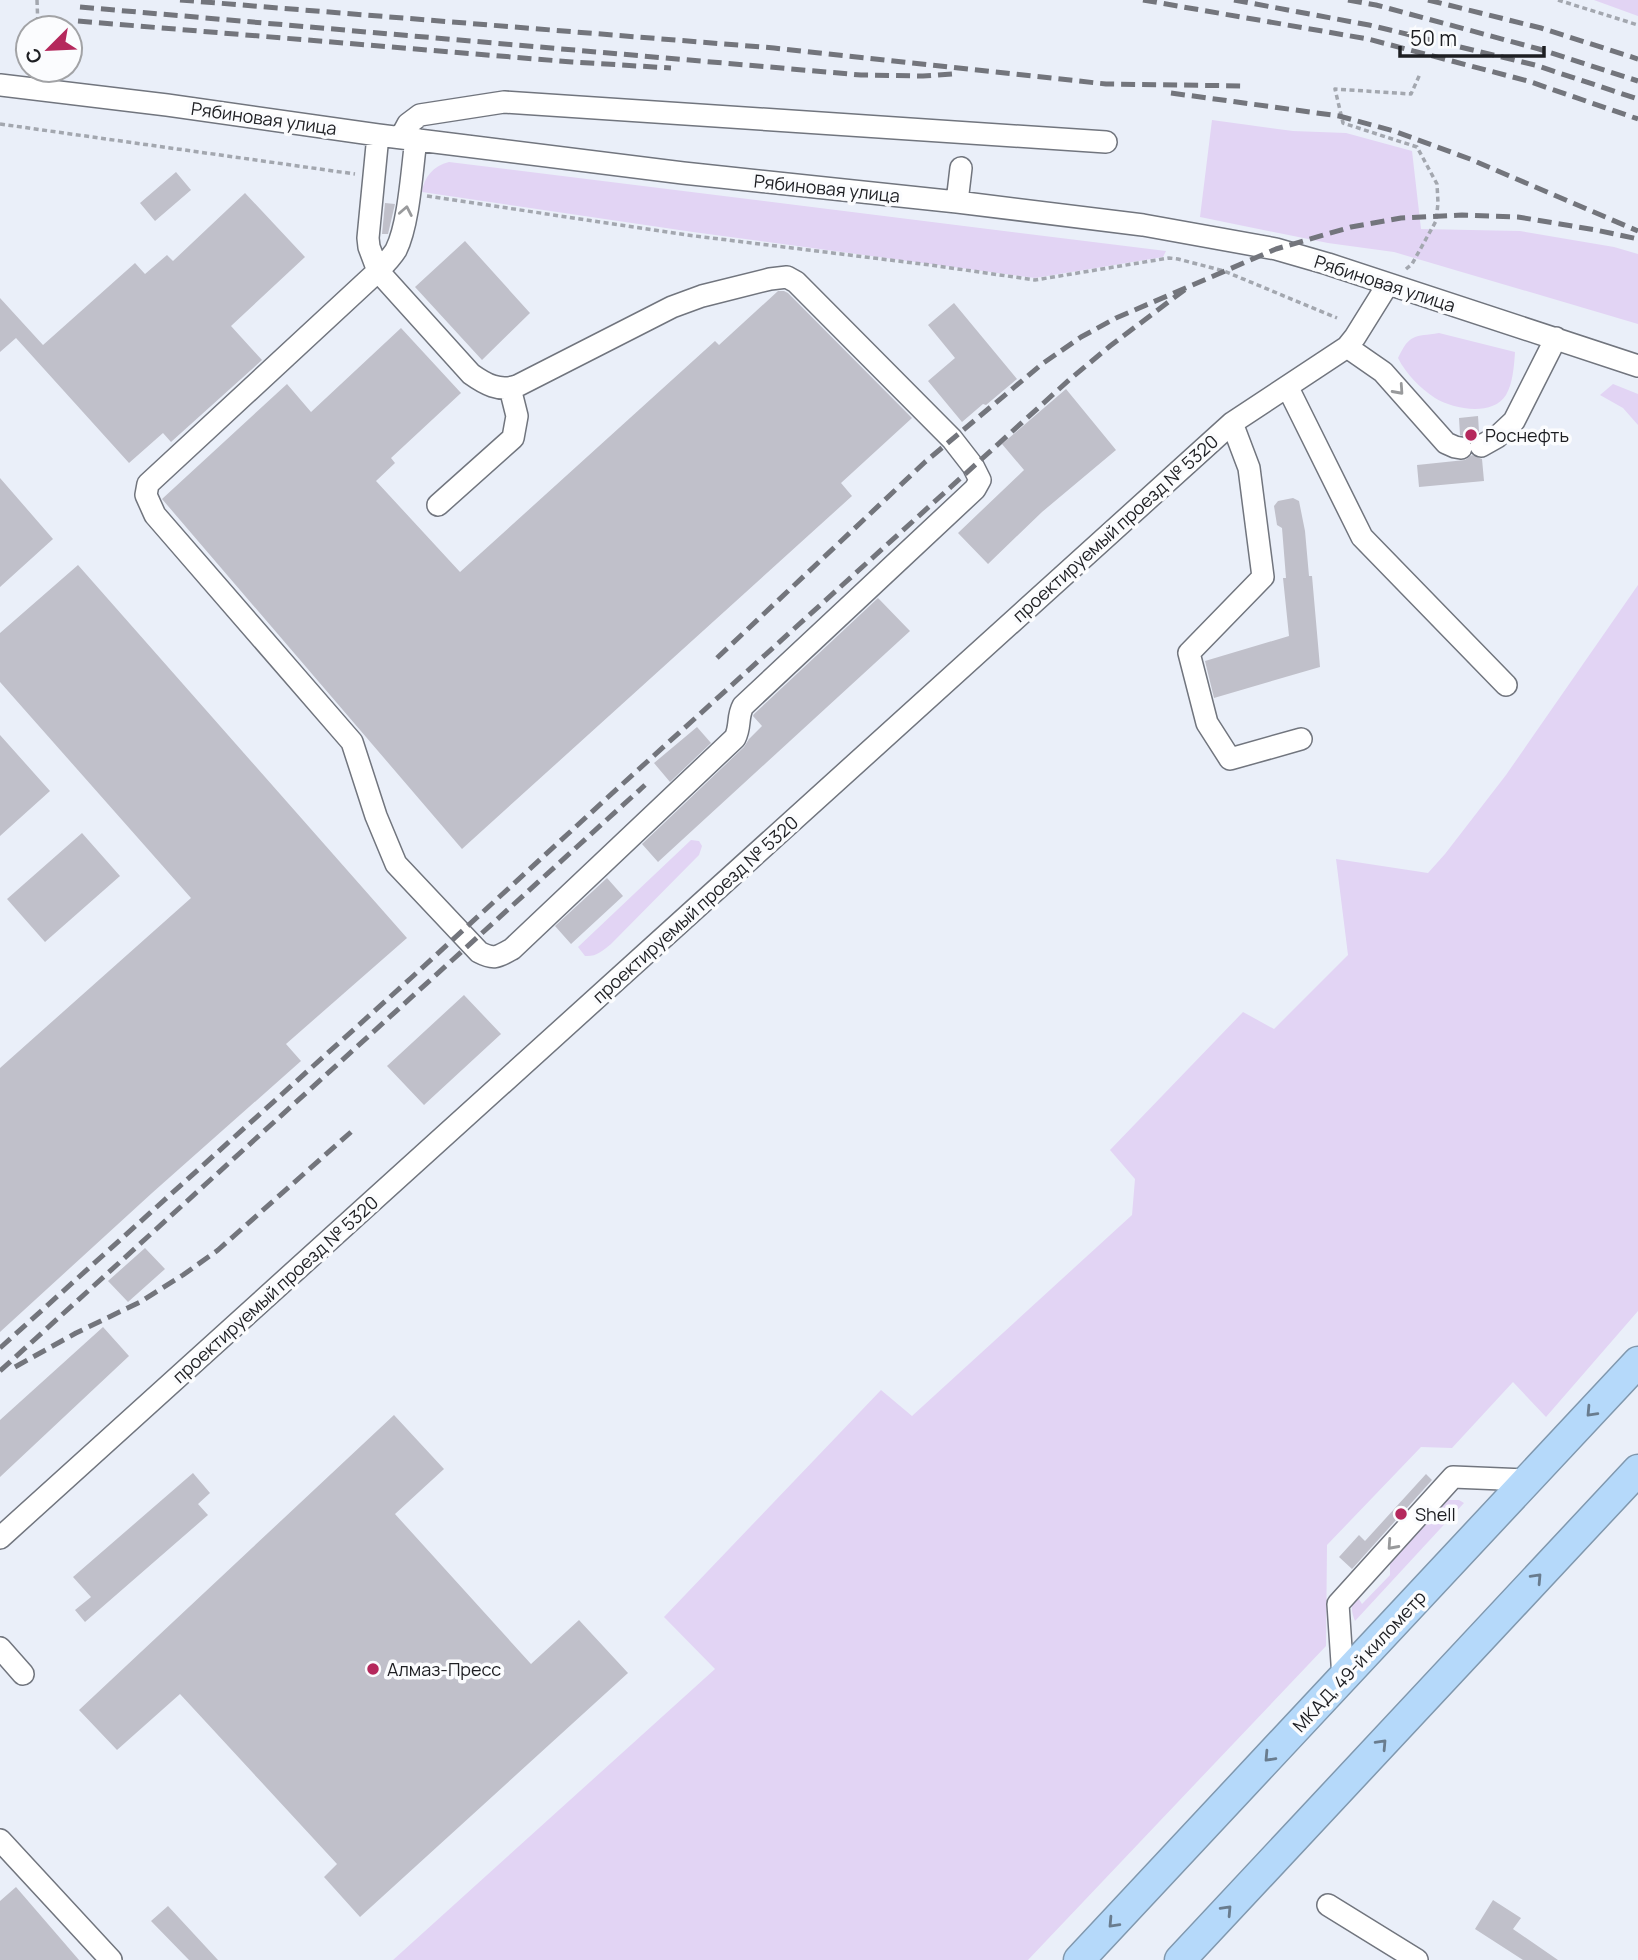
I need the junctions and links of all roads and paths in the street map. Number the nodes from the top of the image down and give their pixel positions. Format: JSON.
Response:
{"nodes":[{"id":1,"x":1558,"y":0,"type":"edge"},
{"id":2,"x":1638,"y":25,"type":"edge"},
{"id":3,"x":1420,"y":74,"type":"dead end"},
{"id":4,"x":0,"y":85,"type":"edge"},
{"id":5,"x":0,"y":124,"type":"edge"},
{"id":6,"x":378,"y":135,"type":"junction"},
{"id":7,"x":408,"y":138,"type":"junction"},
{"id":8,"x":1106,"y":142,"type":"dead end"},
{"id":9,"x":961,"y":168,"type":"dead end"},
{"id":10,"x":374,"y":176,"type":"junction"},
{"id":11,"x":410,"y":187,"type":"junction"},
{"id":12,"x":957,"y":202,"type":"junction"},
{"id":13,"x":378,"y":271,"type":"junction"},
{"id":14,"x":1388,"y":284,"type":"junction"},
{"id":15,"x":1336,"y":318,"type":"dead end"},
{"id":16,"x":1556,"y":338,"type":"junction"},
{"id":17,"x":1347,"y":347,"type":"junction"},
{"id":18,"x":1638,"y":366,"type":"edge"},
{"id":19,"x":1288,"y":387,"type":"junction"},
{"id":20,"x":510,"y":388,"type":"junction"},
{"id":21,"x":1232,"y":423,"type":"junction"},
{"id":22,"x":438,"y":505,"type":"dead end"},
{"id":23,"x":1506,"y":685,"type":"dead end"},
{"id":24,"x":1301,"y":739,"type":"dead end"},
{"id":25,"x":1638,"y":1362,"type":"edge"},
{"id":26,"x":1638,"y":1470,"type":"edge"},
{"id":27,"x":1527,"y":1480,"type":"junction"},
{"id":28,"x":31,"y":1510,"type":"junction"},
{"id":29,"x":0,"y":1513,"type":"edge"},
{"id":30,"x":0,"y":1538,"type":"edge"},
{"id":31,"x":0,"y":1648,"type":"edge"},
{"id":32,"x":23,"y":1674,"type":"dead end"},
{"id":33,"x":1343,"y":1678,"type":"junction"},
{"id":34,"x":0,"y":1840,"type":"edge"},
{"id":35,"x":1328,"y":1905,"type":"dead end"},
{"id":36,"x":111,"y":1960,"type":"edge"},
{"id":37,"x":1079,"y":1960,"type":"edge"},
{"id":38,"x":1180,"y":1960,"type":"edge"},
{"id":39,"x":1417,"y":1960,"type":"edge"}],
"edges":[{"from":1,"to":2,"type":"path"},
{"from":3,"to":14,"type":"path"},
{"from":4,"to":6,"type":"street","name":"Рябиновая улица"},
{"from":5,"to":10,"type":"path"},
{"from":6,"to":7,"type":"street","name":"Рябиновая улица"},
{"from":6,"to":10,"type":"street"},
{"from":7,"to":8,"type":"street"},
{"from":7,"to":11,"type":"street"},
{"from":7,"to":12,"type":"street","name":"Рябиновая улица"},
{"from":9,"to":12,"type":"street"},
{"from":10,"to":13,"type":"street"},
{"from":13,"to":11,"type":"street","one_way":true},
{"from":11,"to":15,"type":"path"},
{"from":12,"to":14,"type":"street","name":"Рябиновая улица"},
{"from":13,"to":20,"type":"street"},
{"from":13,"to":20,"type":"street"},
{"from":14,"to":16,"type":"street","name":"Рябиновая улица"},
{"from":14,"to":17,"type":"street","name":"проектируемый проезд № 5320"},
{"from":17,"to":16,"type":"street","one_way":true},
{"from":16,"to":18,"type":"street","name":"Рябиновая улица"},
{"from":17,"to":19,"type":"street","name":"проектируемый проезд № 5320"},
{"from":19,"to":21,"type":"street","name":"проектируемый проезд № 5320"},
{"from":19,"to":23,"type":"street"},
{"from":20,"to":22,"type":"street"},
{"from":21,"to":24,"type":"street"},
{"from":21,"to":28,"type":"street","name":"проектируемый проезд № 5320"},
{"from":25,"to":27,"type":"highway","name":"МКАД, 49-й километр","one_way":true},
{"from":38,"to":26,"type":"highway","one_way":true},
{"from":27,"to":33,"type":"highway","name":"МКАД, 49-й километр"},
{"from":27,"to":33,"type":"street","one_way":true},
{"from":28,"to":29,"type":"street"},
{"from":28,"to":30,"type":"street","name":"проектируемый проезд № 5320"},
{"from":31,"to":32,"type":"street"},
{"from":33,"to":37,"type":"highway","name":"МКАД, 49-й километр","one_way":true},
{"from":34,"to":36,"type":"street"},
{"from":35,"to":39,"type":"street"}]}
